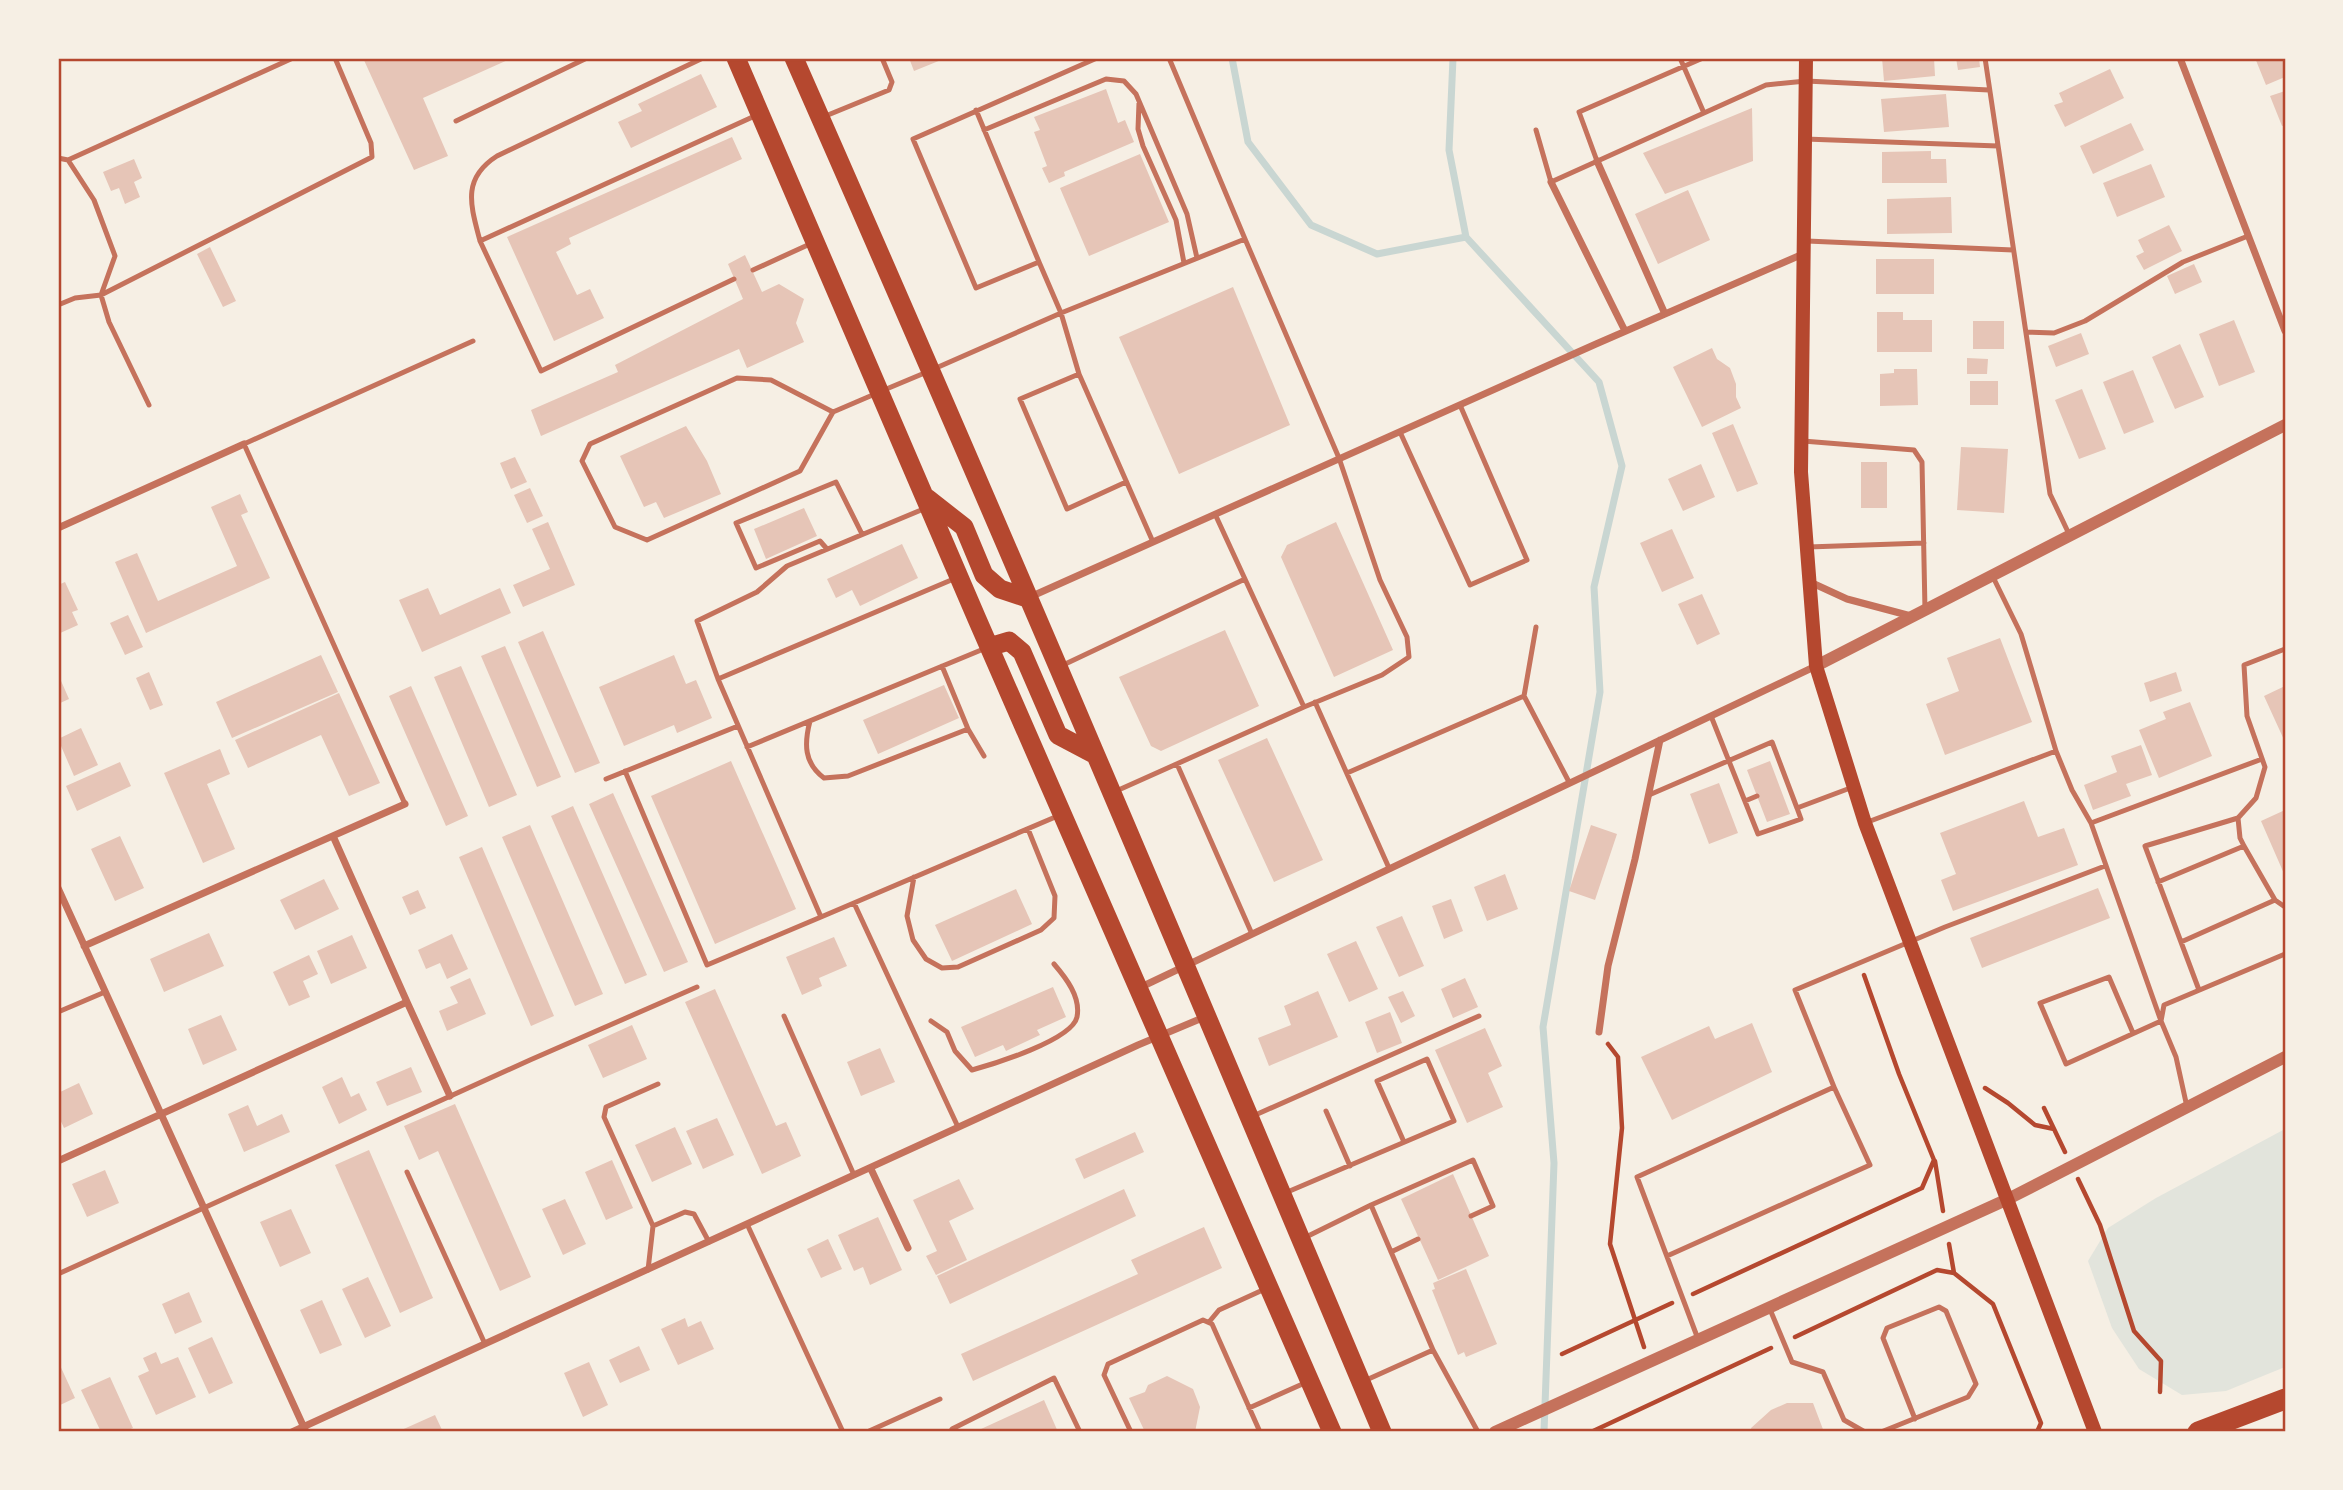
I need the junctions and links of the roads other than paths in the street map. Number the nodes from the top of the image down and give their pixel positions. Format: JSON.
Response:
{"nodes":[{"id":1,"x":293,"y":58,"type":"edge"},
{"id":2,"x":335,"y":58,"type":"edge"},
{"id":3,"x":587,"y":58,"type":"edge"},
{"id":4,"x":703,"y":58,"type":"edge"},
{"id":5,"x":736,"y":58,"type":"edge"},
{"id":6,"x":794,"y":58,"type":"edge"},
{"id":7,"x":882,"y":58,"type":"edge"},
{"id":8,"x":1097,"y":58,"type":"edge"},
{"id":9,"x":1169,"y":58,"type":"edge"},
{"id":10,"x":1680,"y":58,"type":"edge"},
{"id":11,"x":1703,"y":58,"type":"edge"},
{"id":12,"x":1806,"y":58,"type":"edge"},
{"id":13,"x":1985,"y":58,"type":"edge"},
{"id":14,"x":2180,"y":58,"type":"edge"},
{"id":15,"x":1684,"y":66,"type":"junction"},
{"id":16,"x":1806,"y":81,"type":"junction"},
{"id":17,"x":1989,"y":90,"type":"junction"},
{"id":18,"x":1139,"y":102,"type":"junction"},
{"id":19,"x":976,"y":110,"type":"junction"},
{"id":20,"x":1704,"y":113,"type":"junction"},
{"id":21,"x":760,"y":114,"type":"junction"},
{"id":22,"x":820,"y":118,"type":"junction"},
{"id":23,"x":456,"y":121,"type":"dead end"},
{"id":24,"x":984,"y":130,"type":"junction"},
{"id":25,"x":1536,"y":130,"type":"dead end"},
{"id":26,"x":1805,"y":139,"type":"junction"},
{"id":27,"x":1997,"y":146,"type":"junction"},
{"id":28,"x":58,"y":158,"type":"edge"},
{"id":29,"x":68,"y":160,"type":"junction"},
{"id":30,"x":1597,"y":161,"type":"junction"},
{"id":31,"x":1551,"y":182,"type":"junction"},
{"id":32,"x":2248,"y":236,"type":"junction"},
{"id":33,"x":1245,"y":239,"type":"junction"},
{"id":34,"x":480,"y":241,"type":"junction"},
{"id":35,"x":815,"y":242,"type":"junction"},
{"id":36,"x":1803,"y":247,"type":"junction"},
{"id":37,"x":2013,"y":250,"type":"junction"},
{"id":38,"x":1197,"y":258,"type":"junction"},
{"id":39,"x":1039,"y":262,"type":"junction"},
{"id":40,"x":1184,"y":263,"type":"junction"},
{"id":41,"x":753,"y":270,"type":"dead end"},
{"id":42,"x":734,"y":279,"type":"dead end"},
{"id":43,"x":101,"y":295,"type":"junction"},
{"id":44,"x":58,"y":305,"type":"edge"},
{"id":45,"x":1060,"y":313,"type":"junction"},
{"id":46,"x":1665,"y":314,"type":"junction"},
{"id":47,"x":1625,"y":331,"type":"junction"},
{"id":48,"x":2285,"y":331,"type":"edge"},
{"id":49,"x":2026,"y":332,"type":"junction"},
{"id":50,"x":473,"y":341,"type":"dead end"},
{"id":51,"x":930,"y":371,"type":"junction"},
{"id":52,"x":1079,"y":374,"type":"junction"},
{"id":53,"x":880,"y":392,"type":"junction"},
{"id":54,"x":149,"y":405,"type":"dead end"},
{"id":55,"x":1460,"y":405,"type":"junction"},
{"id":56,"x":833,"y":412,"type":"junction"},
{"id":57,"x":2285,"y":425,"type":"edge"},
{"id":58,"x":1399,"y":432,"type":"junction"},
{"id":59,"x":1800,"y":441,"type":"junction"},
{"id":60,"x":244,"y":444,"type":"junction"},
{"id":61,"x":1339,"y":458,"type":"junction"},
{"id":62,"x":1126,"y":482,"type":"junction"},
{"id":63,"x":926,"y":501,"type":"junction"},
{"id":64,"x":1215,"y":514,"type":"junction"},
{"id":65,"x":58,"y":528,"type":"edge"},
{"id":66,"x":862,"y":534,"type":"junction"},
{"id":67,"x":2070,"y":537,"type":"junction"},
{"id":68,"x":1153,"y":542,"type":"junction"},
{"id":69,"x":1924,"y":543,"type":"junction"},
{"id":70,"x":1806,"y":547,"type":"junction"},
{"id":71,"x":827,"y":549,"type":"junction"},
{"id":72,"x":959,"y":577,"type":"junction"},
{"id":73,"x":1993,"y":577,"type":"junction"},
{"id":74,"x":1245,"y":579,"type":"junction"},
{"id":75,"x":1809,"y":582,"type":"junction"},
{"id":76,"x":1027,"y":598,"type":"junction"},
{"id":77,"x":1920,"y":615,"type":"junction"},
{"id":78,"x":1536,"y":628,"type":"dead end"},
{"id":79,"x":989,"y":647,"type":"junction"},
{"id":80,"x":2285,"y":649,"type":"edge"},
{"id":81,"x":942,"y":666,"type":"junction"},
{"id":82,"x":1816,"y":666,"type":"junction"},
{"id":83,"x":1057,"y":668,"type":"junction"},
{"id":84,"x":718,"y":679,"type":"junction"},
{"id":85,"x":1524,"y":696,"type":"junction"},
{"id":86,"x":1315,"y":702,"type":"junction"},
{"id":87,"x":1304,"y":707,"type":"junction"},
{"id":88,"x":1711,"y":716,"type":"junction"},
{"id":89,"x":810,"y":721,"type":"junction"},
{"id":90,"x":738,"y":726,"type":"junction"},
{"id":91,"x":968,"y":729,"type":"junction"},
{"id":92,"x":1660,"y":740,"type":"junction"},
{"id":93,"x":747,"y":747,"type":"junction"},
{"id":94,"x":2056,"y":751,"type":"junction"},
{"id":95,"x":1094,"y":754,"type":"junction"},
{"id":96,"x":984,"y":756,"type":"dead end"},
{"id":97,"x":2262,"y":759,"type":"junction"},
{"id":98,"x":1729,"y":761,"type":"junction"},
{"id":99,"x":1177,"y":764,"type":"junction"},
{"id":100,"x":625,"y":771,"type":"junction"},
{"id":101,"x":1347,"y":773,"type":"junction"},
{"id":102,"x":606,"y":779,"type":"dead end"},
{"id":103,"x":1569,"y":782,"type":"junction"},
{"id":104,"x":1788,"y":784,"type":"junction"},
{"id":105,"x":1780,"y":787,"type":"dead end"},
{"id":106,"x":1853,"y":787,"type":"junction"},
{"id":107,"x":1111,"y":793,"type":"junction"},
{"id":108,"x":1649,"y":795,"type":"junction"},
{"id":109,"x":1757,"y":796,"type":"dead end"},
{"id":110,"x":1745,"y":801,"type":"junction"},
{"id":111,"x":405,"y":804,"type":"joint"},
{"id":112,"x":1797,"y":808,"type":"junction"},
{"id":113,"x":1062,"y":814,"type":"junction"},
{"id":114,"x":2238,"y":818,"type":"junction"},
{"id":115,"x":1865,"y":823,"type":"junction"},
{"id":116,"x":2091,"y":823,"type":"junction"},
{"id":117,"x":1028,"y":829,"type":"junction"},
{"id":118,"x":333,"y":836,"type":"junction"},
{"id":119,"x":2244,"y":846,"type":"junction"},
{"id":120,"x":2105,"y":866,"type":"junction"},
{"id":121,"x":1389,"y":868,"type":"junction"},
{"id":122,"x":914,"y":877,"type":"junction"},
{"id":123,"x":2158,"y":882,"type":"junction"},
{"id":124,"x":58,"y":888,"type":"edge"},
{"id":125,"x":2275,"y":900,"type":"junction"},
{"id":126,"x":854,"y":903,"type":"junction"},
{"id":127,"x":2285,"y":907,"type":"edge"},
{"id":128,"x":821,"y":917,"type":"junction"},
{"id":129,"x":1252,"y":934,"type":"junction"},
{"id":130,"x":1910,"y":942,"type":"junction"},
{"id":131,"x":2181,"y":942,"type":"junction"},
{"id":132,"x":84,"y":946,"type":"junction"},
{"id":133,"x":2285,"y":954,"type":"edge"},
{"id":134,"x":1054,"y":964,"type":"dead end"},
{"id":135,"x":1186,"y":966,"type":"junction"},
{"id":136,"x":696,"y":987,"type":"dead end"},
{"id":137,"x":1139,"y":988,"type":"junction"},
{"id":138,"x":2199,"y":990,"type":"junction"},
{"id":139,"x":105,"y":992,"type":"junction"},
{"id":140,"x":407,"y":1002,"type":"junction"},
{"id":141,"x":58,"y":1012,"type":"edge"},
{"id":142,"x":1207,"y":1015,"type":"junction"},
{"id":143,"x":784,"y":1016,"type":"dead end"},
{"id":144,"x":1479,"y":1016,"type":"dead end"},
{"id":145,"x":930,"y":1021,"type":"dead end"},
{"id":146,"x":2161,"y":1021,"type":"junction"},
{"id":147,"x":1599,"y":1032,"type":"road end"},
{"id":148,"x":2133,"y":1033,"type":"junction"},
{"id":149,"x":1160,"y":1035,"type":"junction"},
{"id":150,"x":2285,"y":1057,"type":"edge"},
{"id":151,"x":658,"y":1084,"type":"dead end"},
{"id":152,"x":1834,"y":1087,"type":"junction"},
{"id":153,"x":450,"y":1096,"type":"junction"},
{"id":154,"x":2187,"y":1107,"type":"junction"},
{"id":155,"x":1326,"y":1111,"type":"dead end"},
{"id":156,"x":162,"y":1114,"type":"junction"},
{"id":157,"x":1251,"y":1117,"type":"junction"},
{"id":158,"x":958,"y":1127,"type":"junction"},
{"id":159,"x":1404,"y":1142,"type":"junction"},
{"id":160,"x":58,"y":1161,"type":"edge"},
{"id":161,"x":1350,"y":1166,"type":"junction"},
{"id":162,"x":871,"y":1169,"type":"junction"},
{"id":163,"x":407,"y":1172,"type":"dead end"},
{"id":164,"x":854,"y":1174,"type":"junction"},
{"id":165,"x":1282,"y":1194,"type":"junction"},
{"id":166,"x":2008,"y":1199,"type":"junction"},
{"id":167,"x":1371,"y":1205,"type":"junction"},
{"id":168,"x":205,"y":1208,"type":"junction"},
{"id":169,"x":1471,"y":1216,"type":"dead end"},
{"id":170,"x":747,"y":1224,"type":"junction"},
{"id":171,"x":653,"y":1226,"type":"junction"},
{"id":172,"x":1301,"y":1239,"type":"junction"},
{"id":173,"x":1418,"y":1239,"type":"dead end"},
{"id":174,"x":709,"y":1242,"type":"junction"},
{"id":175,"x":908,"y":1248,"type":"dead end"},
{"id":176,"x":1391,"y":1252,"type":"junction"},
{"id":177,"x":1667,"y":1256,"type":"junction"},
{"id":178,"x":648,"y":1270,"type":"junction"},
{"id":179,"x":58,"y":1274,"type":"edge"},
{"id":180,"x":1269,"y":1287,"type":"junction"},
{"id":181,"x":1769,"y":1307,"type":"junction"},
{"id":182,"x":1209,"y":1322,"type":"junction"},
{"id":183,"x":1698,"y":1339,"type":"junction"},
{"id":184,"x":485,"y":1344,"type":"junction"},
{"id":185,"x":1433,"y":1350,"type":"junction"},
{"id":186,"x":1310,"y":1380,"type":"junction"},
{"id":187,"x":1362,"y":1383,"type":"junction"},
{"id":188,"x":940,"y":1399,"type":"dead end"},
{"id":189,"x":2285,"y":1399,"type":"edge"},
{"id":190,"x":1249,"y":1408,"type":"junction"},
{"id":191,"x":1915,"y":1419,"type":"junction"},
{"id":192,"x":305,"y":1430,"type":"edge"},
{"id":193,"x":292,"y":1432,"type":"edge"},
{"id":194,"x":843,"y":1432,"type":"edge"},
{"id":195,"x":867,"y":1432,"type":"edge"},
{"id":196,"x":954,"y":1432,"type":"edge"},
{"id":197,"x":1080,"y":1432,"type":"edge"},
{"id":198,"x":1131,"y":1432,"type":"edge"},
{"id":199,"x":1260,"y":1432,"type":"edge"},
{"id":200,"x":1332,"y":1432,"type":"edge"},
{"id":201,"x":1382,"y":1432,"type":"edge"},
{"id":202,"x":1478,"y":1432,"type":"edge"},
{"id":203,"x":1495,"y":1432,"type":"edge"},
{"id":204,"x":1865,"y":1432,"type":"edge"},
{"id":205,"x":1881,"y":1432,"type":"edge"},
{"id":206,"x":2095,"y":1432,"type":"edge"},
{"id":207,"x":2198,"y":1432,"type":"edge"}],
"edges":[{"from":1,"to":29,"type":"lane"},
{"from":2,"to":43,"type":"lane"},
{"from":3,"to":23,"type":"lane"},
{"from":4,"to":34,"type":"lane"},
{"from":5,"to":21,"type":"highway"},
{"from":6,"to":22,"type":"highway"},
{"from":7,"to":22,"type":"lane"},
{"from":8,"to":19,"type":"lane"},
{"from":9,"to":33,"type":"lane"},
{"from":10,"to":15,"type":"lane"},
{"from":11,"to":15,"type":"lane"},
{"from":12,"to":16,"type":"main road"},
{"from":13,"to":17,"type":"lane"},
{"from":14,"to":32,"type":"street"},
{"from":15,"to":20,"type":"lane"},
{"from":15,"to":30,"type":"lane"},
{"from":16,"to":17,"type":"lane"},
{"from":16,"to":20,"type":"lane"},
{"from":16,"to":26,"type":"main road"},
{"from":17,"to":27,"type":"lane"},
{"from":18,"to":24,"type":"lane"},
{"from":18,"to":38,"type":"lane"},
{"from":18,"to":40,"type":"lane"},
{"from":19,"to":24,"type":"lane"},
{"from":19,"to":39,"type":"lane"},
{"from":20,"to":30,"type":"lane"},
{"from":21,"to":34,"type":"lane"},
{"from":21,"to":35,"type":"highway"},
{"from":22,"to":51,"type":"highway"},
{"from":24,"to":39,"type":"lane"},
{"from":25,"to":31,"type":"lane"},
{"from":26,"to":27,"type":"lane"},
{"from":26,"to":36,"type":"main road"},
{"from":27,"to":37,"type":"lane"},
{"from":28,"to":29,"type":"lane"},
{"from":29,"to":43,"type":"lane"},
{"from":30,"to":31,"type":"lane"},
{"from":30,"to":46,"type":"street"},
{"from":31,"to":47,"type":"street"},
{"from":32,"to":48,"type":"street"},
{"from":32,"to":49,"type":"lane"},
{"from":33,"to":38,"type":"lane"},
{"from":33,"to":61,"type":"lane"},
{"from":34,"to":42,"type":"lane"},
{"from":35,"to":41,"type":"lane"},
{"from":35,"to":53,"type":"highway"},
{"from":36,"to":37,"type":"lane"},
{"from":36,"to":46,"type":"street"},
{"from":36,"to":59,"type":"main road"},
{"from":37,"to":49,"type":"lane"},
{"from":38,"to":40,"type":"lane"},
{"from":39,"to":45,"type":"lane"},
{"from":40,"to":45,"type":"lane"},
{"from":43,"to":44,"type":"lane"},
{"from":43,"to":54,"type":"lane"},
{"from":45,"to":51,"type":"lane"},
{"from":45,"to":52,"type":"lane"},
{"from":46,"to":47,"type":"street"},
{"from":47,"to":55,"type":"street"},
{"from":49,"to":67,"type":"lane"},
{"from":50,"to":60,"type":"lane"},
{"from":51,"to":53,"type":"lane"},
{"from":51,"to":76,"type":"highway"},
{"from":52,"to":62,"type":"lane"},
{"from":52,"to":62,"type":"lane"},
{"from":53,"to":56,"type":"lane"},
{"from":53,"to":63,"type":"highway"},
{"from":55,"to":58,"type":"street"},
{"from":55,"to":58,"type":"lane"},
{"from":56,"to":56,"type":"lane"},
{"from":57,"to":67,"type":"street"},
{"from":58,"to":61,"type":"street"},
{"from":59,"to":69,"type":"lane"},
{"from":59,"to":70,"type":"main road"},
{"from":60,"to":65,"type":"street"},
{"from":60,"to":111,"type":"lane"},
{"from":61,"to":64,"type":"street"},
{"from":61,"to":86,"type":"lane"},
{"from":62,"to":68,"type":"lane"},
{"from":63,"to":66,"type":"lane"},
{"from":63,"to":72,"type":"highway"},
{"from":63,"to":76,"type":"highway"},
{"from":64,"to":68,"type":"street"},
{"from":64,"to":74,"type":"lane"},
{"from":66,"to":71,"type":"lane"},
{"from":66,"to":71,"type":"lane"},
{"from":67,"to":73,"type":"street"},
{"from":68,"to":76,"type":"street"},
{"from":69,"to":70,"type":"lane"},
{"from":69,"to":77,"type":"lane"},
{"from":70,"to":75,"type":"main road"},
{"from":71,"to":84,"type":"lane"},
{"from":72,"to":79,"type":"highway"},
{"from":72,"to":84,"type":"lane"},
{"from":73,"to":77,"type":"street"},
{"from":73,"to":94,"type":"lane"},
{"from":74,"to":83,"type":"lane"},
{"from":74,"to":87,"type":"lane"},
{"from":75,"to":77,"type":"street"},
{"from":75,"to":82,"type":"main road"},
{"from":76,"to":83,"type":"highway"},
{"from":77,"to":82,"type":"street"},
{"from":78,"to":85,"type":"lane"},
{"from":79,"to":81,"type":"lane"},
{"from":79,"to":95,"type":"highway"},
{"from":79,"to":113,"type":"highway"},
{"from":80,"to":97,"type":"lane"},
{"from":81,"to":89,"type":"lane"},
{"from":81,"to":91,"type":"lane"},
{"from":82,"to":88,"type":"street"},
{"from":82,"to":106,"type":"main road"},
{"from":83,"to":95,"type":"highway"},
{"from":84,"to":90,"type":"lane"},
{"from":85,"to":101,"type":"lane"},
{"from":85,"to":103,"type":"lane"},
{"from":86,"to":87,"type":"lane"},
{"from":86,"to":101,"type":"lane"},
{"from":87,"to":99,"type":"lane"},
{"from":88,"to":92,"type":"street"},
{"from":88,"to":98,"type":"lane"},
{"from":89,"to":91,"type":"lane"},
{"from":89,"to":93,"type":"lane"},
{"from":90,"to":93,"type":"lane"},
{"from":90,"to":100,"type":"lane"},
{"from":91,"to":96,"type":"lane"},
{"from":92,"to":103,"type":"street"},
{"from":92,"to":108,"type":"street"},
{"from":93,"to":128,"type":"lane"},
{"from":94,"to":115,"type":"lane"},
{"from":94,"to":116,"type":"lane"},
{"from":95,"to":107,"type":"highway"},
{"from":97,"to":114,"type":"lane"},
{"from":97,"to":116,"type":"lane"},
{"from":98,"to":104,"type":"lane"},
{"from":98,"to":108,"type":"lane"},
{"from":98,"to":110,"type":"lane"},
{"from":99,"to":107,"type":"lane"},
{"from":99,"to":129,"type":"lane"},
{"from":100,"to":102,"type":"lane"},
{"from":100,"to":128,"type":"lane"},
{"from":101,"to":121,"type":"lane"},
{"from":103,"to":121,"type":"street"},
{"from":104,"to":105,"type":"lane"},
{"from":104,"to":112,"type":"lane"},
{"from":106,"to":112,"type":"lane"},
{"from":106,"to":115,"type":"main road"},
{"from":107,"to":135,"type":"highway"},
{"from":108,"to":147,"type":"street"},
{"from":109,"to":110,"type":"lane"},
{"from":110,"to":112,"type":"lane"},
{"from":111,"to":118,"type":"street"},
{"from":113,"to":117,"type":"lane"},
{"from":113,"to":137,"type":"highway"},
{"from":114,"to":119,"type":"lane"},
{"from":114,"to":123,"type":"lane"},
{"from":115,"to":130,"type":"main road"},
{"from":116,"to":120,"type":"lane"},
{"from":117,"to":122,"type":"lane"},
{"from":117,"to":122,"type":"lane"},
{"from":118,"to":132,"type":"street"},
{"from":118,"to":140,"type":"street"},
{"from":119,"to":123,"type":"lane"},
{"from":119,"to":125,"type":"lane"},
{"from":120,"to":130,"type":"lane"},
{"from":120,"to":146,"type":"lane"},
{"from":121,"to":129,"type":"street"},
{"from":122,"to":126,"type":"lane"},
{"from":123,"to":131,"type":"lane"},
{"from":124,"to":132,"type":"street"},
{"from":125,"to":127,"type":"lane"},
{"from":125,"to":131,"type":"lane"},
{"from":126,"to":128,"type":"lane"},
{"from":126,"to":158,"type":"lane"},
{"from":129,"to":135,"type":"street"},
{"from":130,"to":152,"type":"lane"},
{"from":130,"to":166,"type":"main road"},
{"from":131,"to":138,"type":"lane"},
{"from":132,"to":139,"type":"street"},
{"from":133,"to":138,"type":"lane"},
{"from":134,"to":145,"type":"lane"},
{"from":135,"to":137,"type":"street"},
{"from":135,"to":142,"type":"highway"},
{"from":136,"to":153,"type":"lane"},
{"from":137,"to":149,"type":"highway"},
{"from":138,"to":146,"type":"lane"},
{"from":139,"to":141,"type":"lane"},
{"from":139,"to":156,"type":"street"},
{"from":140,"to":153,"type":"street"},
{"from":140,"to":156,"type":"street"},
{"from":142,"to":149,"type":"street"},
{"from":142,"to":157,"type":"highway"},
{"from":143,"to":164,"type":"lane"},
{"from":144,"to":157,"type":"lane"},
{"from":146,"to":148,"type":"lane"},
{"from":146,"to":154,"type":"lane"},
{"from":148,"to":148,"type":"lane"},
{"from":149,"to":158,"type":"street"},
{"from":149,"to":180,"type":"highway"},
{"from":150,"to":154,"type":"street"},
{"from":151,"to":171,"type":"lane"},
{"from":152,"to":177,"type":"lane"},
{"from":152,"to":177,"type":"lane"},
{"from":153,"to":168,"type":"lane"},
{"from":154,"to":166,"type":"street"},
{"from":155,"to":161,"type":"lane"},
{"from":156,"to":160,"type":"street"},
{"from":156,"to":168,"type":"street"},
{"from":157,"to":165,"type":"highway"},
{"from":158,"to":162,"type":"street"},
{"from":159,"to":159,"type":"lane"},
{"from":159,"to":161,"type":"lane"},
{"from":161,"to":165,"type":"lane"},
{"from":162,"to":164,"type":"street"},
{"from":162,"to":175,"type":"street"},
{"from":163,"to":184,"type":"lane"},
{"from":164,"to":170,"type":"street"},
{"from":165,"to":172,"type":"highway"},
{"from":166,"to":181,"type":"street"},
{"from":166,"to":206,"type":"main road"},
{"from":167,"to":169,"type":"lane"},
{"from":167,"to":172,"type":"lane"},
{"from":167,"to":176,"type":"lane"},
{"from":168,"to":179,"type":"lane"},
{"from":168,"to":192,"type":"street"},
{"from":170,"to":174,"type":"street"},
{"from":170,"to":194,"type":"lane"},
{"from":171,"to":174,"type":"lane"},
{"from":171,"to":178,"type":"lane"},
{"from":172,"to":187,"type":"highway"},
{"from":173,"to":176,"type":"lane"},
{"from":174,"to":178,"type":"street"},
{"from":176,"to":185,"type":"lane"},
{"from":177,"to":183,"type":"lane"},
{"from":178,"to":184,"type":"street"},
{"from":180,"to":182,"type":"lane"},
{"from":180,"to":186,"type":"highway"},
{"from":181,"to":183,"type":"street"},
{"from":181,"to":204,"type":"lane"},
{"from":182,"to":190,"type":"lane"},
{"from":182,"to":198,"type":"lane"},
{"from":183,"to":203,"type":"street"},
{"from":184,"to":192,"type":"street"},
{"from":185,"to":187,"type":"lane"},
{"from":185,"to":202,"type":"lane"},
{"from":186,"to":190,"type":"lane"},
{"from":186,"to":200,"type":"highway"},
{"from":187,"to":201,"type":"highway"},
{"from":188,"to":195,"type":"lane"},
{"from":189,"to":207,"type":"highway"},
{"from":190,"to":199,"type":"lane"},
{"from":191,"to":191,"type":"lane"},
{"from":191,"to":205,"type":"lane"},
{"from":192,"to":193,"type":"street"},
{"from":196,"to":197,"type":"lane"}]}
